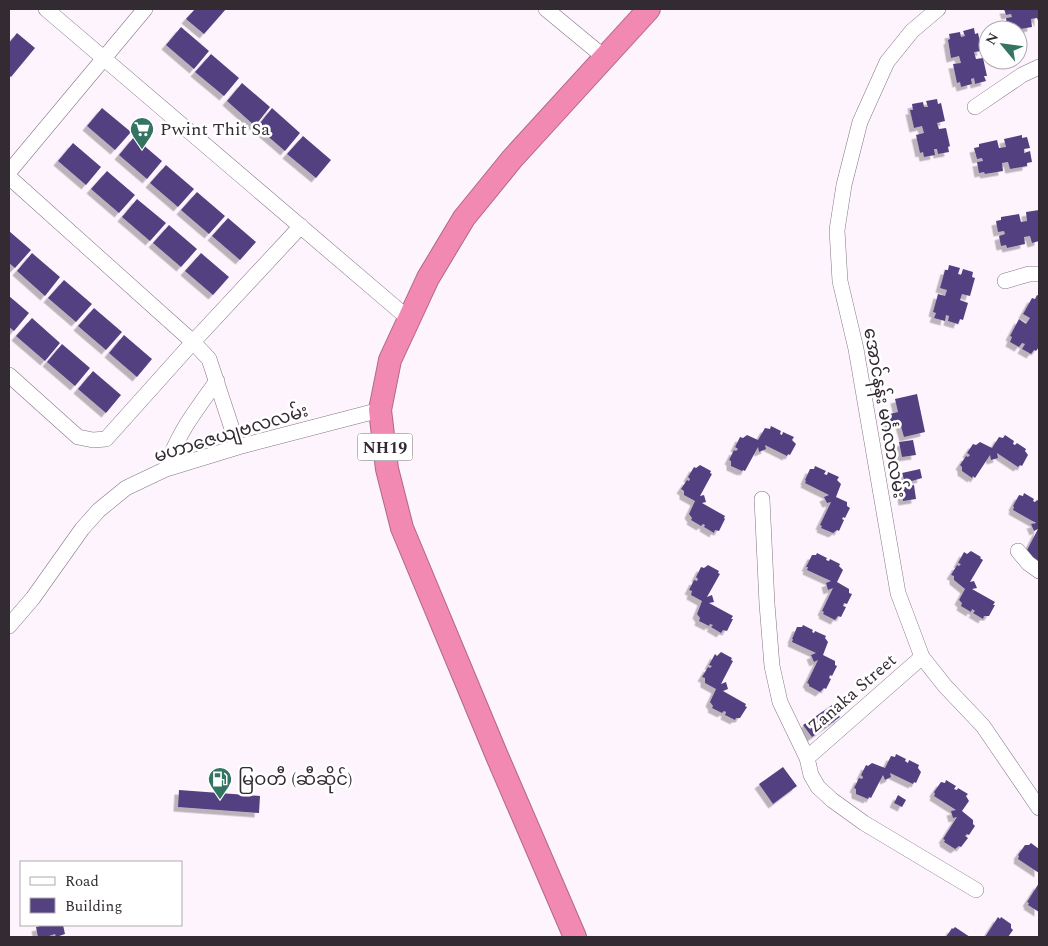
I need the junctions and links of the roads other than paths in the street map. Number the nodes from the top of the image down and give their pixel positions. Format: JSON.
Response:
{"nodes":[{"id":1,"x":46,"y":9,"type":"edge"},
{"id":2,"x":145,"y":9,"type":"edge"},
{"id":3,"x":546,"y":9,"type":"edge"},
{"id":4,"x":649,"y":9,"type":"edge"},
{"id":5,"x":938,"y":9,"type":"edge"},
{"id":6,"x":103,"y":57,"type":"junction"},
{"id":7,"x":604,"y":58,"type":"junction"},
{"id":8,"x":1039,"y":67,"type":"edge"},
{"id":9,"x":975,"y":107,"type":"dead end"},
{"id":10,"x":9,"y":172,"type":"edge"},
{"id":11,"x":9,"y":177,"type":"edge"},
{"id":12,"x":301,"y":226,"type":"junction"},
{"id":13,"x":1039,"y":274,"type":"edge"},
{"id":14,"x":1005,"y":280,"type":"dead end"},
{"id":15,"x":409,"y":319,"type":"junction"},
{"id":16,"x":193,"y":342,"type":"junction"},
{"id":17,"x":9,"y":375,"type":"edge"},
{"id":18,"x":217,"y":381,"type":"junction"},
{"id":19,"x":380,"y":410,"type":"junction"},
{"id":20,"x":238,"y":447,"type":"junction"},
{"id":21,"x":166,"y":469,"type":"junction"},
{"id":22,"x":762,"y":499,"type":"dead end"},
{"id":23,"x":1018,"y":551,"type":"dead end"},
{"id":24,"x":1039,"y":571,"type":"edge"},
{"id":25,"x":9,"y":626,"type":"edge"},
{"id":26,"x":922,"y":657,"type":"junction"},
{"id":27,"x":806,"y":758,"type":"junction"},
{"id":28,"x":1039,"y":808,"type":"edge"},
{"id":29,"x":976,"y":890,"type":"dead end"},
{"id":30,"x":575,"y":937,"type":"edge"}],
"edges":[{"from":1,"to":6,"type":"street"},
{"from":2,"to":6,"type":"street"},
{"from":3,"to":7,"type":"street"},
{"from":4,"to":7,"type":"highway","number":"NH19"},
{"from":5,"to":26,"type":"street","name":"အောင်နန်း မင်္ဂလာလမ်း"},
{"from":6,"to":10,"type":"street"},
{"from":6,"to":12,"type":"street"},
{"from":7,"to":15,"type":"highway","number":"NH19"},
{"from":8,"to":9,"type":"street"},
{"from":11,"to":16,"type":"street"},
{"from":12,"to":15,"type":"street"},
{"from":12,"to":16,"type":"street"},
{"from":13,"to":14,"type":"street"},
{"from":15,"to":19,"type":"highway","number":"NH19"},
{"from":16,"to":17,"type":"street"},
{"from":16,"to":18,"type":"street"},
{"from":18,"to":20,"type":"street"},
{"from":18,"to":21,"type":"street"},
{"from":19,"to":20,"type":"street","name":"မဟာဇေယျဗလလမ်း"},
{"from":19,"to":30,"type":"highway","number":"NH19"},
{"from":20,"to":21,"type":"street","name":"မဟာဇေယျဗလလမ်း"},
{"from":21,"to":25,"type":"street","name":"မဟာဇေယျဗလလမ်း"},
{"from":22,"to":27,"type":"street"},
{"from":23,"to":24,"type":"street"},
{"from":26,"to":27,"type":"street","name":"Zanaka Street"},
{"from":26,"to":28,"type":"street","name":"အောင်နန်း မင်္ဂလာလမ်း"},
{"from":27,"to":29,"type":"street"}]}
